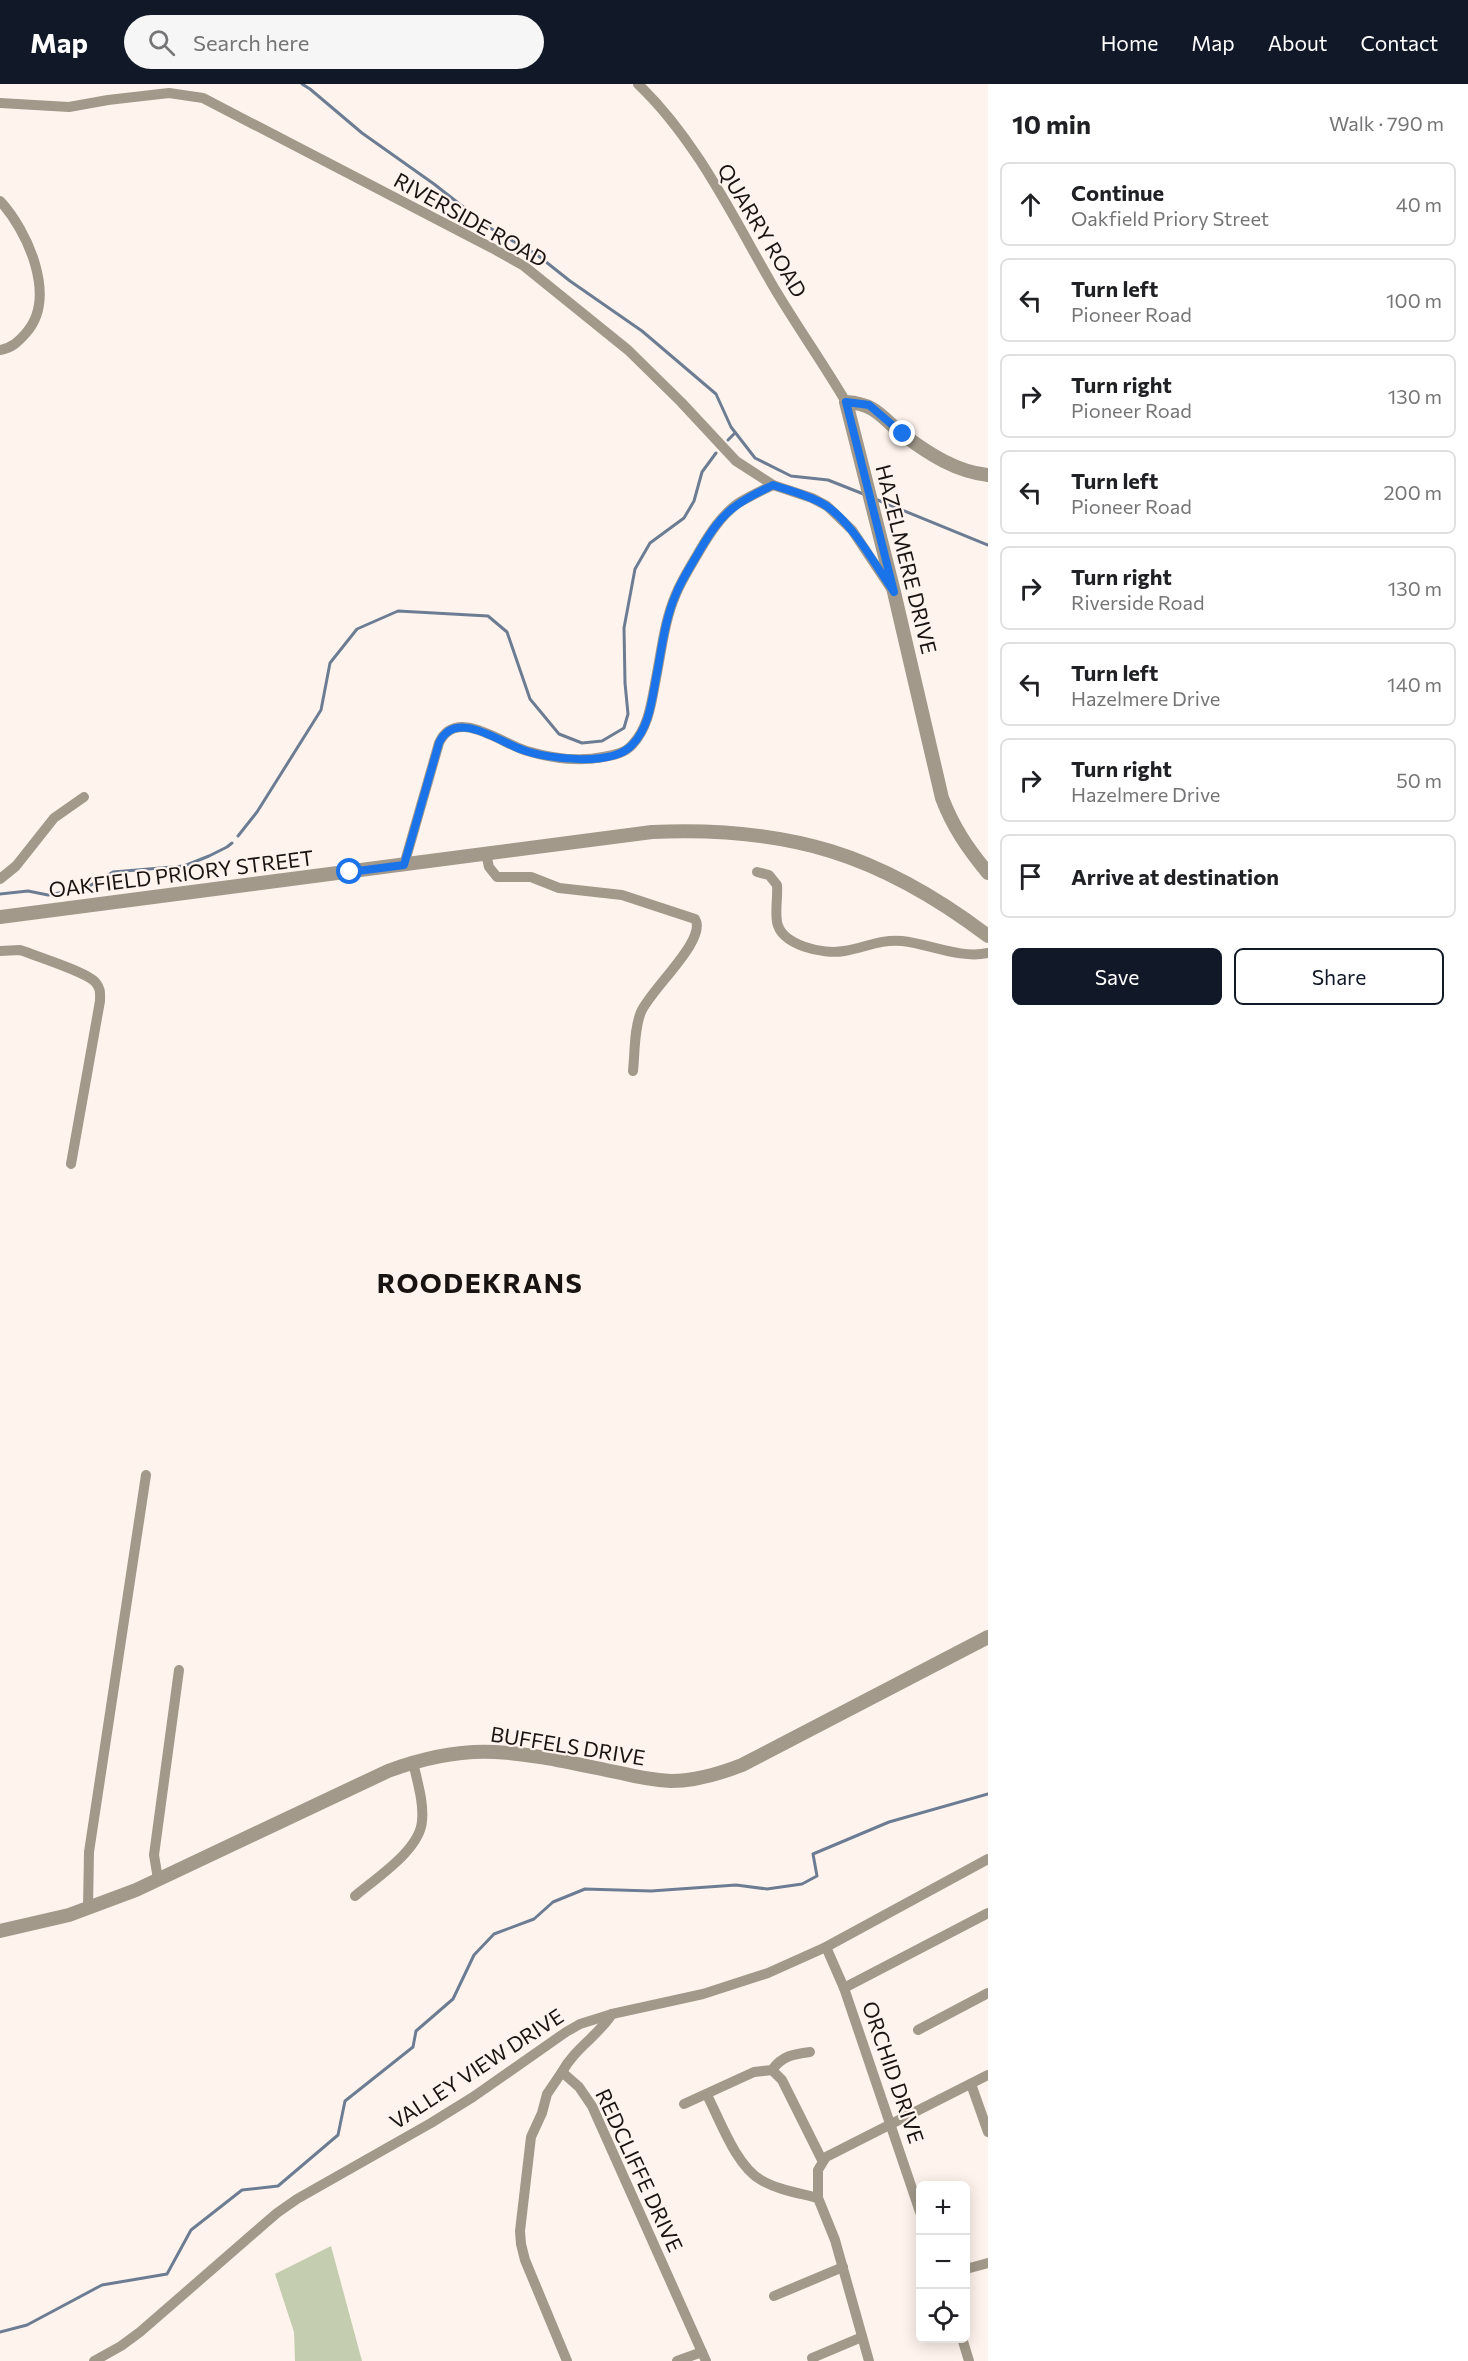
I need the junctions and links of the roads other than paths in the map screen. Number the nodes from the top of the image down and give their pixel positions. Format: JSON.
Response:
{"nodes":[{"id":1,"x":638,"y":84,"type":"edge"},
{"id":2,"x":0,"y":103,"type":"edge"},
{"id":3,"x":0,"y":201,"type":"edge"},
{"id":4,"x":0,"y":350,"type":"edge"},
{"id":5,"x":846,"y":402,"type":"junction"},
{"id":6,"x":988,"y":474,"type":"edge"},
{"id":7,"x":773,"y":485,"type":"junction"},
{"id":8,"x":894,"y":592,"type":"junction"},
{"id":9,"x":84,"y":797,"type":"dead end"},
{"id":10,"x":486,"y":854,"type":"junction"},
{"id":11,"x":404,"y":865,"type":"junction"},
{"id":12,"x":758,"y":872,"type":"dead end"},
{"id":13,"x":988,"y":873,"type":"edge"},
{"id":14,"x":0,"y":879,"type":"edge"},
{"id":15,"x":0,"y":917,"type":"edge"},
{"id":16,"x":988,"y":936,"type":"edge"},
{"id":17,"x":0,"y":951,"type":"edge"},
{"id":18,"x":988,"y":953,"type":"edge"},
{"id":19,"x":633,"y":1071,"type":"dead end"},
{"id":20,"x":71,"y":1164,"type":"dead end"},
{"id":21,"x":146,"y":1475,"type":"dead end"},
{"id":22,"x":988,"y":1637,"type":"edge"},
{"id":23,"x":179,"y":1670,"type":"dead end"},
{"id":24,"x":413,"y":1762,"type":"junction"},
{"id":25,"x":988,"y":1859,"type":"edge"},
{"id":26,"x":158,"y":1879,"type":"junction"},
{"id":27,"x":355,"y":1896,"type":"dead end"},
{"id":28,"x":87,"y":1908,"type":"junction"},
{"id":29,"x":988,"y":1913,"type":"edge"},
{"id":30,"x":0,"y":1931,"type":"edge"},
{"id":31,"x":826,"y":1947,"type":"junction"},
{"id":32,"x":844,"y":1988,"type":"junction"},
{"id":33,"x":988,"y":1993,"type":"edge"},
{"id":34,"x":612,"y":2014,"type":"junction"},
{"id":35,"x":918,"y":2030,"type":"dead end"},
{"id":36,"x":810,"y":2052,"type":"dead end"},
{"id":37,"x":772,"y":2070,"type":"junction"},
{"id":38,"x":562,"y":2072,"type":"junction"},
{"id":39,"x":988,"y":2075,"type":"edge"},
{"id":40,"x":971,"y":2084,"type":"junction"},
{"id":41,"x":707,"y":2095,"type":"junction"},
{"id":42,"x":684,"y":2104,"type":"dead end"},
{"id":43,"x":891,"y":2124,"type":"junction"},
{"id":44,"x":988,"y":2132,"type":"edge"},
{"id":45,"x":822,"y":2160,"type":"junction"},
{"id":46,"x":916,"y":2197,"type":"edge"},
{"id":47,"x":818,"y":2198,"type":"junction"},
{"id":48,"x":988,"y":2263,"type":"edge"},
{"id":49,"x":843,"y":2266,"type":"junction"},
{"id":50,"x":970,"y":2268,"type":"edge"},
{"id":51,"x":774,"y":2296,"type":"dead end"},
{"id":52,"x":862,"y":2337,"type":"junction"},
{"id":53,"x":964,"y":2343,"type":"edge"},
{"id":54,"x":704,"y":2356,"type":"edge"},
{"id":55,"x":812,"y":2358,"type":"dead end"},
{"id":56,"x":94,"y":2361,"type":"edge"},
{"id":57,"x":567,"y":2361,"type":"edge"},
{"id":58,"x":677,"y":2361,"type":"edge"},
{"id":59,"x":869,"y":2361,"type":"edge"},
{"id":60,"x":969,"y":2361,"type":"edge"}],
"edges":[{"from":1,"to":5,"type":"street","name":"QUARRY ROAD"},
{"from":2,"to":7,"type":"street","name":"RIVERSIDE ROAD"},
{"from":3,"to":4,"type":"street"},
{"from":5,"to":6,"type":"street","name":"HAZELMERE DRIVE"},
{"from":5,"to":8,"type":"street","name":"HAZELMERE DRIVE"},
{"from":7,"to":8,"type":"street","name":"RIVERSIDE ROAD"},
{"from":7,"to":11,"type":"street"},
{"from":8,"to":13,"type":"street","name":"HAZELMERE DRIVE"},
{"from":9,"to":14,"type":"street"},
{"from":10,"to":11,"type":"street","name":"OAKFIELD PRIORY STREET"},
{"from":10,"to":16,"type":"street","name":"OAKFIELD PRIORY STREET"},
{"from":10,"to":19,"type":"street"},
{"from":11,"to":15,"type":"street","name":"OAKFIELD PRIORY STREET"},
{"from":12,"to":18,"type":"street"},
{"from":17,"to":20,"type":"street"},
{"from":21,"to":28,"type":"street"},
{"from":22,"to":24,"type":"street","name":"BUFFELS DRIVE"},
{"from":23,"to":26,"type":"street"},
{"from":24,"to":26,"type":"street","name":"BUFFELS DRIVE"},
{"from":24,"to":27,"type":"street"},
{"from":25,"to":31,"type":"street","name":"VALLEY VIEW DRIVE"},
{"from":26,"to":28,"type":"street","name":"BUFFELS DRIVE"},
{"from":28,"to":30,"type":"street","name":"BUFFELS DRIVE"},
{"from":29,"to":32,"type":"street"},
{"from":31,"to":32,"type":"street","name":"ORCHID DRIVE"},
{"from":31,"to":34,"type":"street","name":"VALLEY VIEW DRIVE"},
{"from":32,"to":43,"type":"street","name":"ORCHID DRIVE"},
{"from":33,"to":35,"type":"street"},
{"from":34,"to":38,"type":"street"},
{"from":34,"to":56,"type":"street","name":"VALLEY VIEW DRIVE"},
{"from":36,"to":37,"type":"street"},
{"from":37,"to":41,"type":"street"},
{"from":37,"to":45,"type":"street"},
{"from":38,"to":54,"type":"street","name":"REDCLIFFE DRIVE"},
{"from":38,"to":57,"type":"street"},
{"from":39,"to":40,"type":"street"},
{"from":40,"to":43,"type":"street"},
{"from":40,"to":44,"type":"street"},
{"from":41,"to":42,"type":"street"},
{"from":41,"to":47,"type":"street"},
{"from":43,"to":45,"type":"street"},
{"from":43,"to":46,"type":"street","name":"ORCHID DRIVE"},
{"from":45,"to":47,"type":"street"},
{"from":47,"to":49,"type":"street"},
{"from":48,"to":50,"type":"street"},
{"from":49,"to":51,"type":"street"},
{"from":49,"to":52,"type":"street"},
{"from":52,"to":55,"type":"street"},
{"from":52,"to":59,"type":"street"},
{"from":53,"to":60,"type":"street"},
{"from":54,"to":58,"type":"street"}]}
